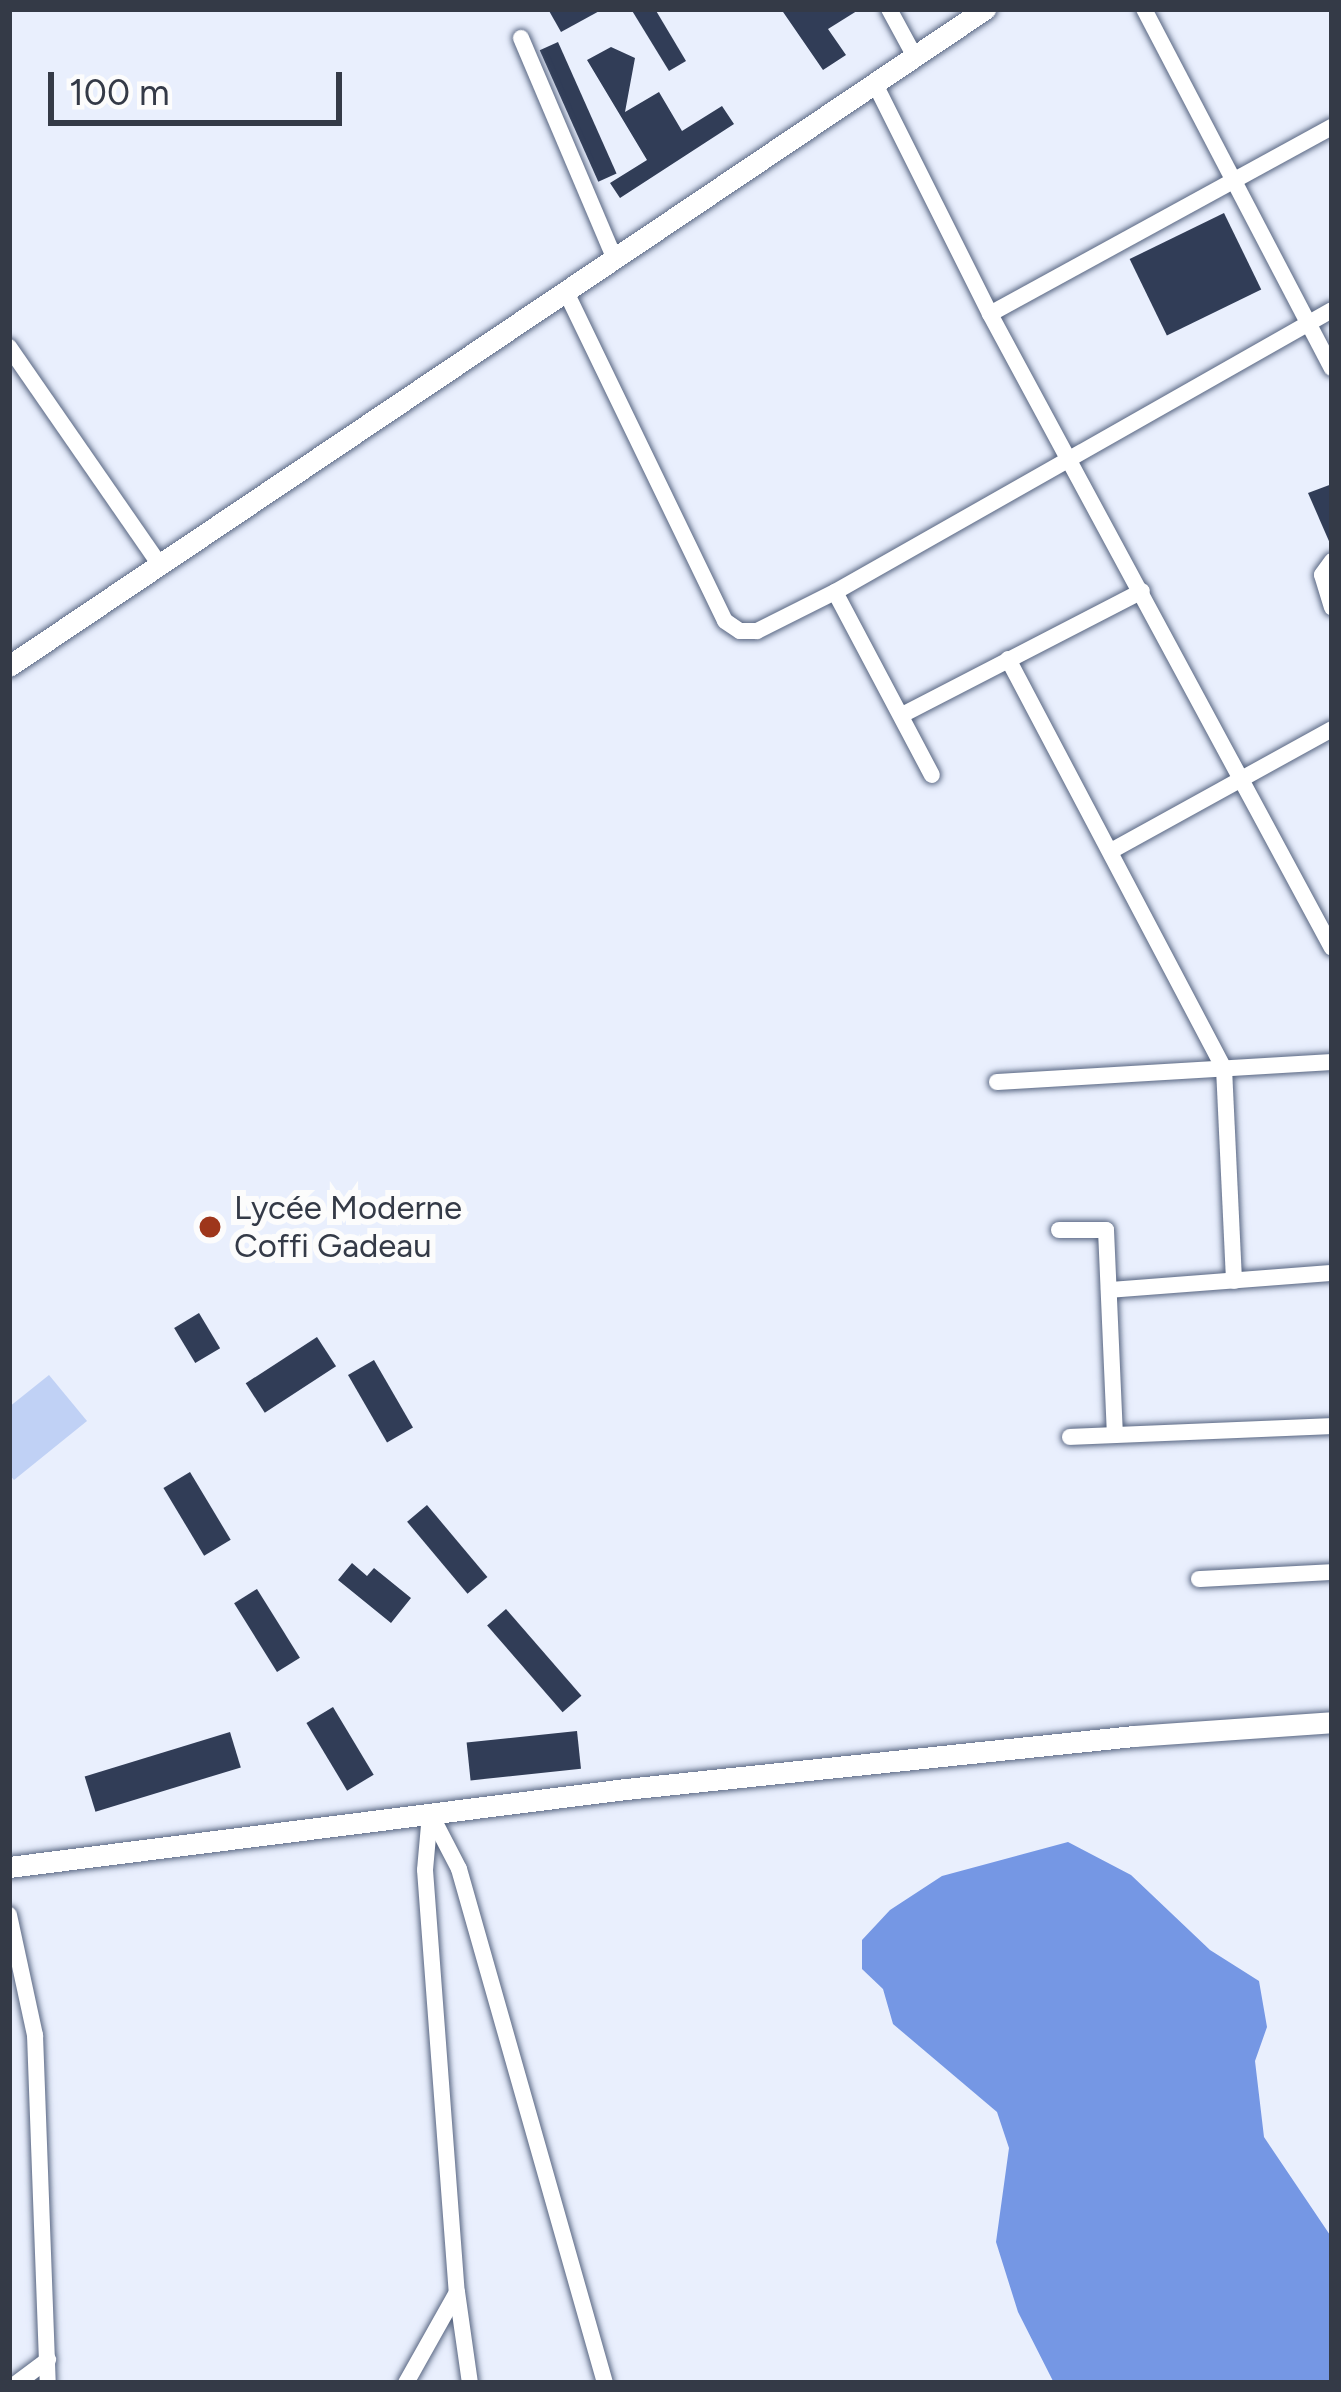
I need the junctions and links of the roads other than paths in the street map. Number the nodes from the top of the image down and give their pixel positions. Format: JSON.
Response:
{"nodes":[{"id":1,"x":889,"y":9,"type":"edge"},
{"id":2,"x":985,"y":9,"type":"edge"},
{"id":3,"x":1144,"y":9,"type":"edge"},
{"id":4,"x":521,"y":38,"type":"dead end"},
{"id":5,"x":914,"y":55,"type":"junction"},
{"id":6,"x":875,"y":84,"type":"junction"},
{"id":7,"x":1332,"y":127,"type":"edge"},
{"id":8,"x":1231,"y":182,"type":"junction"},
{"id":9,"x":615,"y":259,"type":"junction"},
{"id":10,"x":566,"y":292,"type":"junction"},
{"id":11,"x":1332,"y":310,"type":"edge"},
{"id":12,"x":990,"y":314,"type":"junction"},
{"id":13,"x":1309,"y":322,"type":"junction"},
{"id":14,"x":9,"y":346,"type":"edge"},
{"id":15,"x":1332,"y":368,"type":"edge"},
{"id":16,"x":1070,"y":460,"type":"junction"},
{"id":17,"x":1332,"y":561,"type":"edge"},
{"id":18,"x":159,"y":564,"type":"junction"},
{"id":19,"x":1142,"y":591,"type":"junction"},
{"id":20,"x":835,"y":592,"type":"junction"},
{"id":21,"x":1332,"y":607,"type":"edge"},
{"id":22,"x":1007,"y":658,"type":"junction"},
{"id":23,"x":9,"y":666,"type":"edge"},
{"id":24,"x":902,"y":715,"type":"junction"},
{"id":25,"x":1332,"y":730,"type":"edge"},
{"id":26,"x":932,"y":775,"type":"dead end"},
{"id":27,"x":1244,"y":776,"type":"junction"},
{"id":28,"x":1114,"y":850,"type":"junction"},
{"id":29,"x":1332,"y":948,"type":"edge"},
{"id":30,"x":1332,"y":1062,"type":"edge"},
{"id":31,"x":1224,"y":1068,"type":"junction"},
{"id":32,"x":998,"y":1082,"type":"dead end"},
{"id":33,"x":1059,"y":1230,"type":"dead end"},
{"id":34,"x":1332,"y":1274,"type":"edge"},
{"id":35,"x":1234,"y":1280,"type":"junction"},
{"id":36,"x":1108,"y":1290,"type":"junction"},
{"id":37,"x":1332,"y":1426,"type":"edge"},
{"id":38,"x":1114,"y":1435,"type":"junction"},
{"id":39,"x":1070,"y":1437,"type":"dead end"},
{"id":40,"x":1332,"y":1572,"type":"edge"},
{"id":41,"x":1199,"y":1579,"type":"dead end"},
{"id":42,"x":1332,"y":1722,"type":"edge"},
{"id":43,"x":430,"y":1813,"type":"junction"},
{"id":44,"x":9,"y":1867,"type":"edge"},
{"id":45,"x":9,"y":1915,"type":"edge"},
{"id":46,"x":457,"y":2292,"type":"junction"},
{"id":47,"x":48,"y":2360,"type":"junction"},
{"id":48,"x":17,"y":2383,"type":"edge"},
{"id":49,"x":48,"y":2383,"type":"edge"},
{"id":50,"x":406,"y":2383,"type":"edge"},
{"id":51,"x":470,"y":2383,"type":"edge"},
{"id":52,"x":605,"y":2383,"type":"edge"}],
"edges":[{"from":1,"to":5,"type":"street"},
{"from":2,"to":5,"type":"street"},
{"from":3,"to":8,"type":"street"},
{"from":4,"to":9,"type":"street"},
{"from":5,"to":6,"type":"street"},
{"from":6,"to":9,"type":"street"},
{"from":6,"to":12,"type":"street"},
{"from":7,"to":8,"type":"street"},
{"from":8,"to":12,"type":"street"},
{"from":8,"to":13,"type":"street"},
{"from":9,"to":10,"type":"street"},
{"from":10,"to":18,"type":"street"},
{"from":10,"to":20,"type":"street"},
{"from":11,"to":13,"type":"street"},
{"from":12,"to":16,"type":"street"},
{"from":13,"to":15,"type":"street"},
{"from":13,"to":16,"type":"street"},
{"from":14,"to":18,"type":"street"},
{"from":16,"to":19,"type":"street"},
{"from":16,"to":20,"type":"street"},
{"from":17,"to":21,"type":"street"},
{"from":18,"to":23,"type":"street"},
{"from":19,"to":22,"type":"street"},
{"from":19,"to":27,"type":"street"},
{"from":20,"to":24,"type":"street"},
{"from":22,"to":24,"type":"street"},
{"from":22,"to":28,"type":"street"},
{"from":24,"to":26,"type":"street"},
{"from":25,"to":27,"type":"street"},
{"from":27,"to":28,"type":"street"},
{"from":27,"to":29,"type":"street"},
{"from":28,"to":31,"type":"street"},
{"from":30,"to":31,"type":"street"},
{"from":31,"to":32,"type":"street"},
{"from":31,"to":35,"type":"street"},
{"from":33,"to":36,"type":"street"},
{"from":34,"to":35,"type":"street"},
{"from":35,"to":36,"type":"street"},
{"from":36,"to":38,"type":"street"},
{"from":37,"to":38,"type":"street"},
{"from":38,"to":39,"type":"street"},
{"from":40,"to":41,"type":"street"},
{"from":42,"to":43,"type":"street"},
{"from":43,"to":44,"type":"street"},
{"from":43,"to":46,"type":"street"},
{"from":43,"to":52,"type":"street"},
{"from":45,"to":47,"type":"street"},
{"from":46,"to":50,"type":"street"},
{"from":46,"to":51,"type":"street"},
{"from":47,"to":48,"type":"street"},
{"from":47,"to":49,"type":"street"}]}
